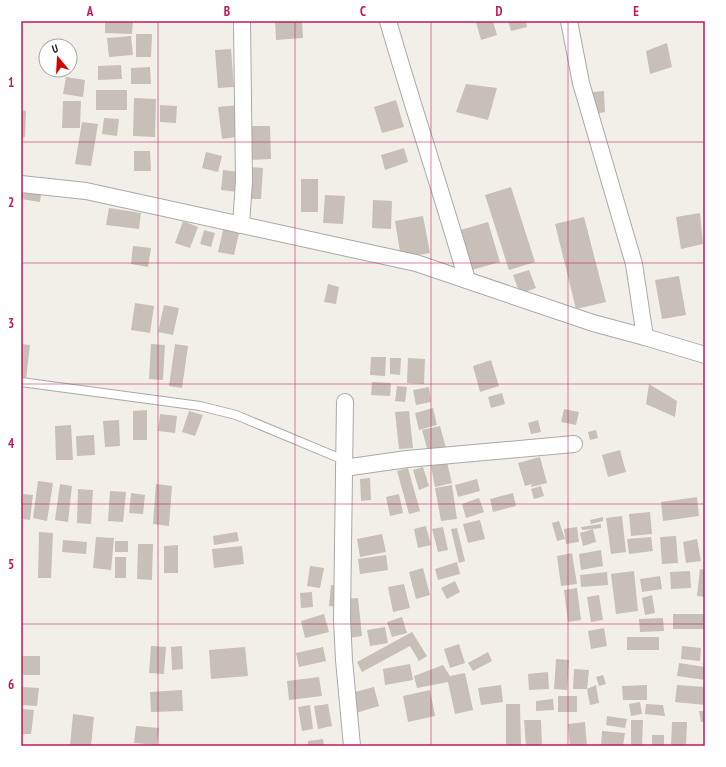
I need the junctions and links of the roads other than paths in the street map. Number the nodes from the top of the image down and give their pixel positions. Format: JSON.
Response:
{"nodes":[{"id":1,"x":242,"y":21,"type":"edge"},
{"id":2,"x":388,"y":21,"type":"edge"},
{"id":3,"x":570,"y":21,"type":"edge"},
{"id":4,"x":21,"y":184,"type":"edge"},
{"id":5,"x":241,"y":225,"type":"junction"},
{"id":6,"x":467,"y":280,"type":"junction"},
{"id":7,"x":646,"y":337,"type":"junction"},
{"id":8,"x":705,"y":355,"type":"edge"},
{"id":9,"x":21,"y":382,"type":"edge"},
{"id":10,"x":345,"y":402,"type":"dead end"},
{"id":11,"x":574,"y":444,"type":"dead end"},
{"id":12,"x":344,"y":464,"type":"junction"},
{"id":13,"x":352,"y":746,"type":"edge"}],
"edges":[{"from":1,"to":5,"type":"street"},
{"from":2,"to":6,"type":"street"},
{"from":3,"to":7,"type":"street"},
{"from":4,"to":5,"type":"street"},
{"from":5,"to":6,"type":"street"},
{"from":6,"to":7,"type":"street"},
{"from":7,"to":8,"type":"street"},
{"from":9,"to":12,"type":"lane"},
{"from":10,"to":12,"type":"street"},
{"from":11,"to":12,"type":"street"},
{"from":12,"to":13,"type":"street"}]}
